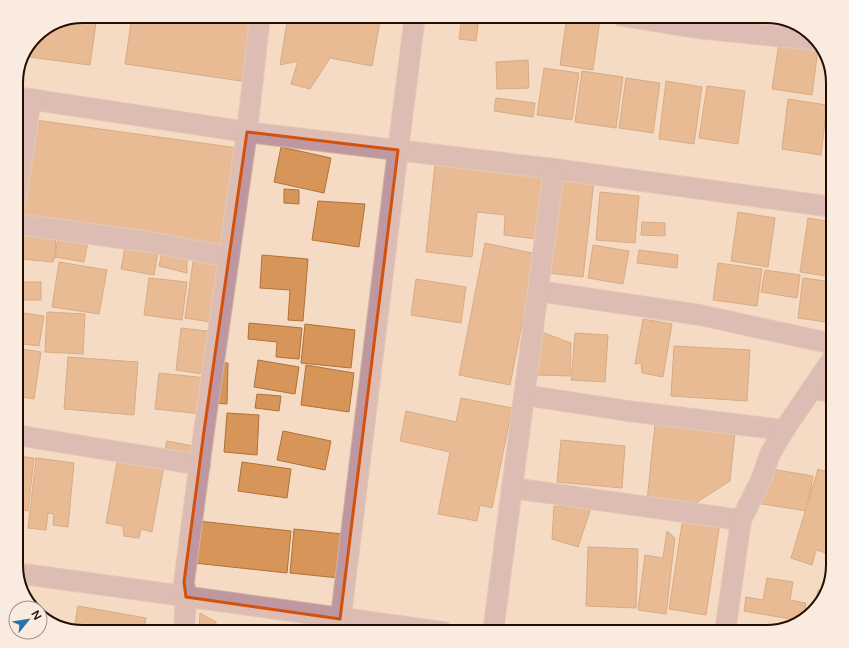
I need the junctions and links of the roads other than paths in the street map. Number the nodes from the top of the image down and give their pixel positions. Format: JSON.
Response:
{"nodes":[{"id":1,"x":259,"y":23,"type":"edge"},
{"id":2,"x":415,"y":23,"type":"edge"},
{"id":3,"x":666,"y":23,"type":"edge"},
{"id":4,"x":781,"y":29,"type":"edge"},
{"id":5,"x":803,"y":36,"type":"edge"},
{"id":6,"x":24,"y":98,"type":"edge"},
{"id":7,"x":23,"y":111,"type":"edge"},
{"id":8,"x":247,"y":132,"type":"junction"},
{"id":9,"x":398,"y":150,"type":"junction"},
{"id":10,"x":554,"y":169,"type":"junction"},
{"id":11,"x":826,"y":206,"type":"edge"},
{"id":12,"x":23,"y":225,"type":"edge"},
{"id":13,"x":229,"y":257,"type":"junction"},
{"id":14,"x":538,"y":292,"type":"junction"},
{"id":15,"x":826,"y":342,"type":"edge"},
{"id":16,"x":826,"y":368,"type":"edge"},
{"id":17,"x":812,"y":389,"type":"junction"},
{"id":18,"x":826,"y":391,"type":"edge"},
{"id":19,"x":524,"y":395,"type":"junction"},
{"id":20,"x":784,"y":430,"type":"junction"},
{"id":21,"x":23,"y":436,"type":"edge"},
{"id":22,"x":200,"y":465,"type":"junction"},
{"id":23,"x":512,"y":488,"type":"junction"},
{"id":24,"x":741,"y":520,"type":"junction"},
{"id":25,"x":24,"y":574,"type":"edge"},
{"id":26,"x":186,"y":597,"type":"junction"},
{"id":27,"x":184,"y":625,"type":"edge"},
{"id":28,"x":339,"y":625,"type":"edge"},
{"id":29,"x":494,"y":625,"type":"edge"},
{"id":30,"x":726,"y":625,"type":"edge"}],
"edges":[{"from":1,"to":8,"type":"street"},
{"from":2,"to":9,"type":"street"},
{"from":3,"to":4,"type":"street"},
{"from":4,"to":5,"type":"street"},
{"from":6,"to":7,"type":"street"},
{"from":6,"to":8,"type":"street"},
{"from":8,"to":9,"type":"street"},
{"from":8,"to":13,"type":"street"},
{"from":9,"to":10,"type":"street"},
{"from":9,"to":28,"type":"street"},
{"from":10,"to":11,"type":"street"},
{"from":10,"to":14,"type":"street"},
{"from":12,"to":13,"type":"street"},
{"from":13,"to":22,"type":"street"},
{"from":14,"to":15,"type":"street"},
{"from":14,"to":19,"type":"street"},
{"from":16,"to":17,"type":"street"},
{"from":17,"to":18,"type":"street"},
{"from":17,"to":20,"type":"street"},
{"from":19,"to":20,"type":"street"},
{"from":19,"to":23,"type":"street"},
{"from":20,"to":24,"type":"street"},
{"from":21,"to":22,"type":"street"},
{"from":22,"to":26,"type":"street"},
{"from":23,"to":24,"type":"street"},
{"from":23,"to":29,"type":"street"},
{"from":24,"to":30,"type":"street"},
{"from":25,"to":26,"type":"street"},
{"from":26,"to":27,"type":"street"},
{"from":26,"to":28,"type":"street"}]}
